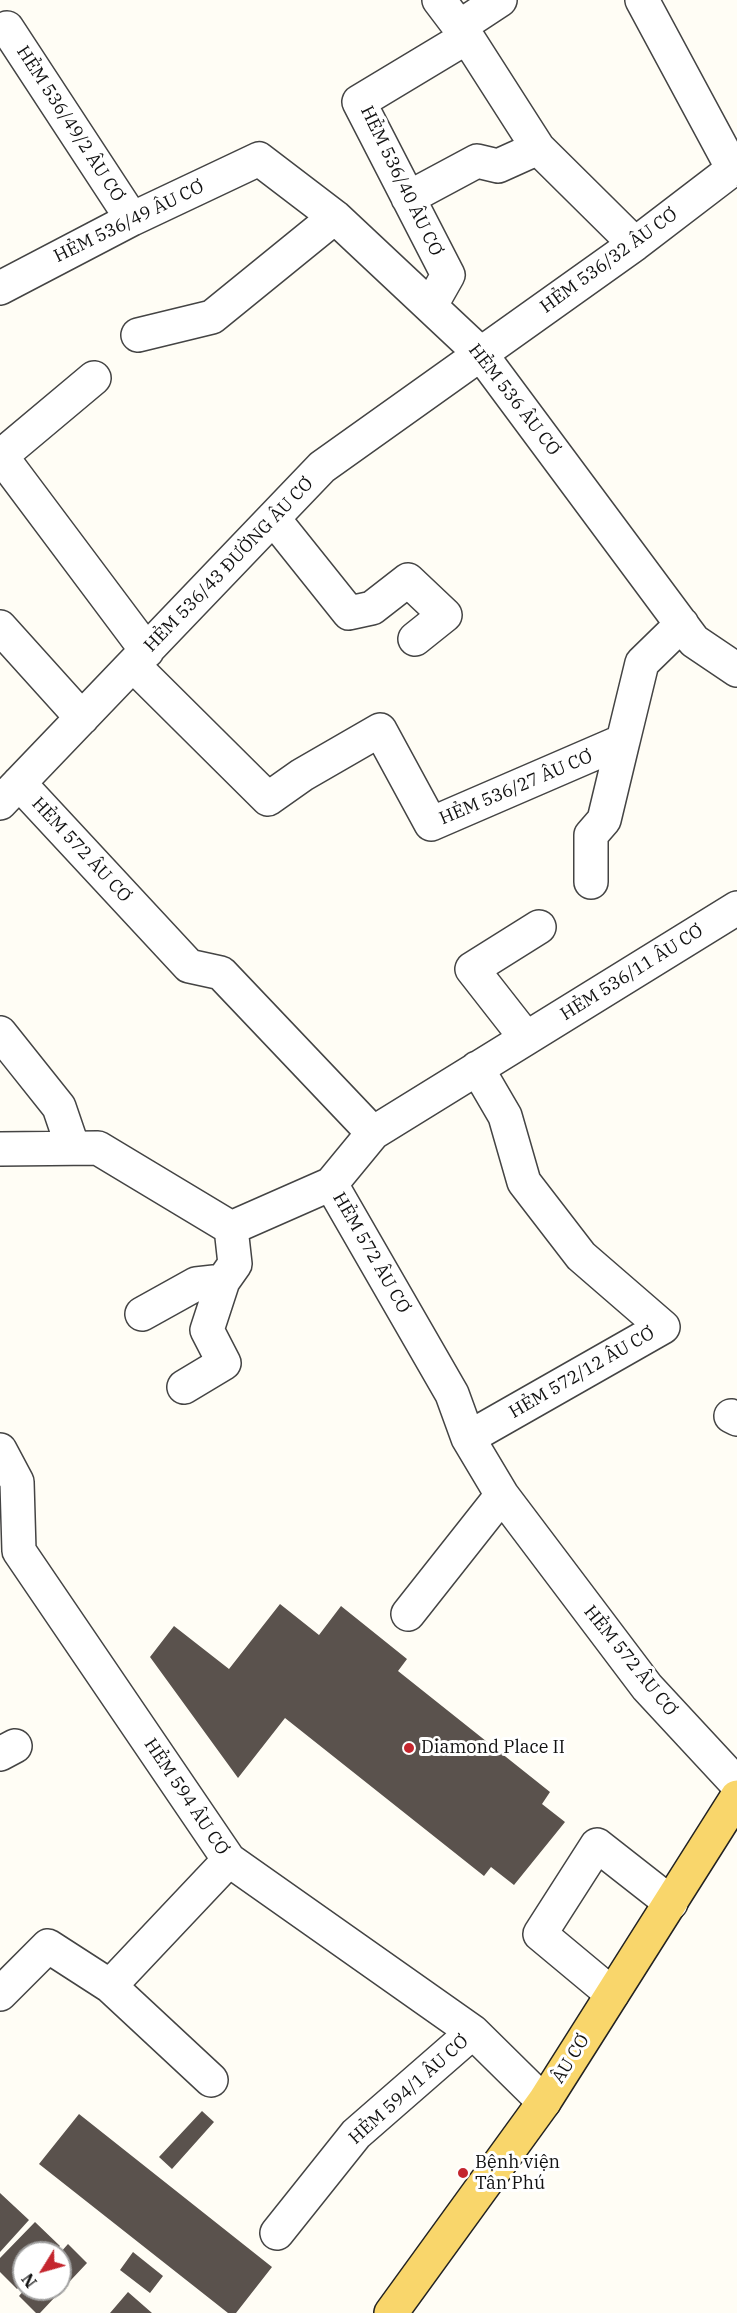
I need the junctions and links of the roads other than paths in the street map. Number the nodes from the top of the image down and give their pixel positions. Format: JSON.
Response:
{"nodes":[{"id":1,"x":439,"y":0,"type":"edge"},
{"id":2,"x":500,"y":0,"type":"edge"},
{"id":3,"x":642,"y":0,"type":"edge"},
{"id":4,"x":7,"y":28,"type":"dead end"},
{"id":5,"x":463,"y":32,"type":"junction"},
{"id":6,"x":538,"y":148,"type":"junction"},
{"id":7,"x":259,"y":159,"type":"joint"},
{"id":8,"x":735,"y":168,"type":"edge"},
{"id":9,"x":408,"y":198,"type":"junction"},
{"id":10,"x":335,"y":217,"type":"junction"},
{"id":11,"x":132,"y":219,"type":"junction"},
{"id":12,"x":635,"y":244,"type":"junction"},
{"id":13,"x":0,"y":288,"type":"edge"},
{"id":14,"x":431,"y":305,"type":"junction"},
{"id":15,"x":138,"y":335,"type":"dead end"},
{"id":16,"x":480,"y":353,"type":"junction"},
{"id":17,"x":94,"y":378,"type":"dead end"},
{"id":18,"x":273,"y":518,"type":"junction"},
{"id":19,"x":682,"y":624,"type":"junction"},
{"id":20,"x":0,"y":627,"type":"edge"},
{"id":21,"x":415,"y":639,"type":"dead end"},
{"id":22,"x":140,"y":658,"type":"junction"},
{"id":23,"x":737,"y":670,"type":"edge"},
{"id":24,"x":82,"y":718,"type":"junction"},
{"id":25,"x":623,"y":741,"type":"junction"},
{"id":26,"x":10,"y":793,"type":"edge"},
{"id":27,"x":591,"y":882,"type":"dead end"},
{"id":28,"x":737,"y":908,"type":"edge"},
{"id":29,"x":539,"y":927,"type":"dead end"},
{"id":30,"x":0,"y":1034,"type":"edge"},
{"id":31,"x":526,"y":1038,"type":"junction"},
{"id":32,"x":477,"y":1068,"type":"junction"},
{"id":33,"x":373,"y":1132,"type":"junction"},
{"id":34,"x":74,"y":1148,"type":"junction"},
{"id":35,"x":0,"y":1149,"type":"edge"},
{"id":36,"x":331,"y":1184,"type":"junction"},
{"id":37,"x":231,"y":1228,"type":"junction"},
{"id":38,"x":223,"y":1281,"type":"junction"},
{"id":39,"x":142,"y":1314,"type":"dead end"},
{"id":40,"x":184,"y":1388,"type":"dead end"},
{"id":41,"x":468,"y":1438,"type":"junction"},
{"id":42,"x":0,"y":1450,"type":"edge"},
{"id":43,"x":8,"y":1487,"type":"edge"},
{"id":44,"x":502,"y":1495,"type":"junction"},
{"id":45,"x":408,"y":1614,"type":"dead end"},
{"id":46,"x":737,"y":1784,"type":"edge"},
{"id":47,"x":737,"y":1797,"type":"edge"},
{"id":48,"x":229,"y":1860,"type":"junction"},
{"id":49,"x":670,"y":1903,"type":"junction"},
{"id":50,"x":110,"y":1986,"type":"junction"},
{"id":51,"x":0,"y":1994,"type":"edge"},
{"id":52,"x":612,"y":1994,"type":"junction"},
{"id":53,"x":473,"y":2032,"type":"junction"},
{"id":54,"x":210,"y":2080,"type":"dead end"},
{"id":55,"x":543,"y":2102,"type":"junction"},
{"id":56,"x":277,"y":2233,"type":"dead end"},
{"id":57,"x":391,"y":2313,"type":"edge"}],
"edges":[{"from":1,"to":5,"type":"street"},
{"from":2,"to":5,"type":"street"},
{"from":3,"to":8,"type":"street"},
{"from":4,"to":11,"type":"street","name":"HẺM 536/49/2 ÂU CƠ"},
{"from":5,"to":6,"type":"street"},
{"from":5,"to":9,"type":"street","name":"HẺM 536/40 ÂU CƠ"},
{"from":6,"to":9,"type":"street"},
{"from":6,"to":12,"type":"street"},
{"from":7,"to":10,"type":"street","name":"HẺM 536 ÂU CƠ"},
{"from":7,"to":11,"type":"street","name":"HẺM 536/49 ÂU CƠ"},
{"from":8,"to":12,"type":"street","name":"HẺM 536/32 ÂU CƠ"},
{"from":9,"to":14,"type":"street","name":"HẺM 536/40 ÂU CƠ"},
{"from":10,"to":14,"type":"street","name":"HẺM 536 ÂU CƠ"},
{"from":10,"to":15,"type":"street"},
{"from":11,"to":13,"type":"street","name":"HẺM 536/49 ÂU CƠ"},
{"from":12,"to":16,"type":"street","name":"HẺM 536/32 ÂU CƠ"},
{"from":14,"to":16,"type":"street","name":"HẺM 536 ÂU CƠ"},
{"from":16,"to":18,"type":"street","name":"HẺM 536/43 ĐƯỜNG ÂU CƠ"},
{"from":16,"to":19,"type":"street","name":"HẺM 536 ÂU CƠ"},
{"from":17,"to":22,"type":"street"},
{"from":18,"to":21,"type":"street"},
{"from":18,"to":22,"type":"street","name":"HẺM 536/43 ĐƯỜNG ÂU CƠ"},
{"from":19,"to":23,"type":"street","name":"HẺM 536 ÂU CƠ"},
{"from":19,"to":25,"type":"street","name":"HẺM 536/27 ÂU CƠ"},
{"from":20,"to":24,"type":"street"},
{"from":22,"to":24,"type":"street","name":"HẺM 536/43 ĐƯỜNG ÂU CƠ"},
{"from":22,"to":25,"type":"street","name":"HẺM 536/27 ÂU CƠ"},
{"from":24,"to":26,"type":"street","name":"HẺM 536/43 ĐƯỜNG ÂU CƠ"},
{"from":25,"to":27,"type":"street","name":"HẺM 536/27 ÂU CƠ"},
{"from":26,"to":33,"type":"street","name":"HẺM 572 ÂU CƠ"},
{"from":28,"to":31,"type":"street","name":"HẺM 536/11 ÂU CƠ"},
{"from":29,"to":31,"type":"street"},
{"from":30,"to":34,"type":"street"},
{"from":31,"to":32,"type":"street","name":"HẺM 536/11 ÂU CƠ"},
{"from":32,"to":33,"type":"street","name":"HẺM 536/11 ÂU CƠ"},
{"from":32,"to":41,"type":"street","name":"HẺM 572/12 ÂU CƠ"},
{"from":33,"to":36,"type":"street","name":"HẺM 572 ÂU CƠ"},
{"from":34,"to":35,"type":"street"},
{"from":34,"to":37,"type":"street"},
{"from":36,"to":37,"type":"street"},
{"from":36,"to":41,"type":"street","name":"HẺM 572 ÂU CƠ"},
{"from":37,"to":38,"type":"street"},
{"from":38,"to":39,"type":"street"},
{"from":38,"to":40,"type":"street"},
{"from":41,"to":44,"type":"street","name":"HẺM 572 ÂU CƠ"},
{"from":42,"to":43,"type":"street","name":"HẺM 594 ÂU CƠ"},
{"from":43,"to":48,"type":"street","name":"HẺM 594 ÂU CƠ"},
{"from":44,"to":45,"type":"street"},
{"from":44,"to":46,"type":"street","name":"HẺM 572 ÂU CƠ"},
{"from":47,"to":49,"type":"main road","name":"ÂU CƠ"},
{"from":48,"to":50,"type":"street"},
{"from":48,"to":53,"type":"street","name":"HẺM 594 ÂU CƠ"},
{"from":49,"to":52,"type":"main road","name":"ÂU CƠ"},
{"from":49,"to":52,"type":"street"},
{"from":50,"to":51,"type":"street"},
{"from":50,"to":54,"type":"street"},
{"from":52,"to":55,"type":"main road","name":"ÂU CƠ"},
{"from":53,"to":55,"type":"street","name":"HẺM 594 ÂU CƠ"},
{"from":53,"to":56,"type":"street","name":"HẺM 594/1 ÂU CƠ"},
{"from":55,"to":57,"type":"main road","name":"ÂU CƠ"}]}
